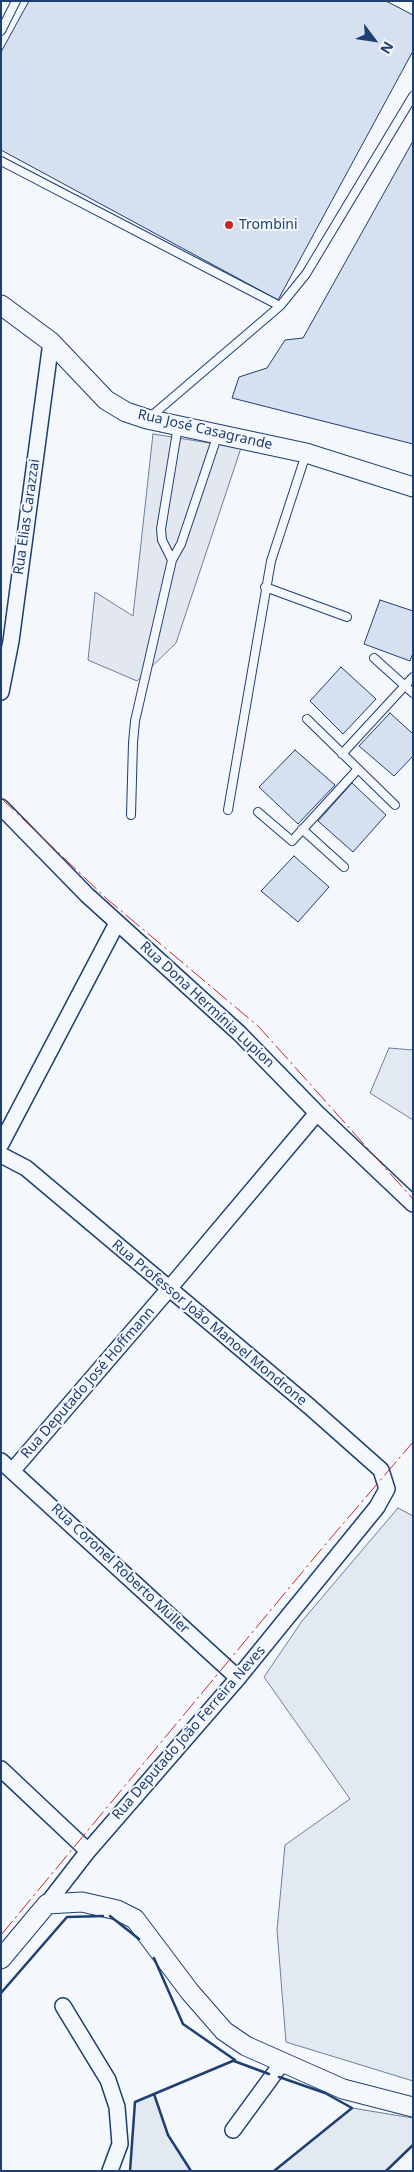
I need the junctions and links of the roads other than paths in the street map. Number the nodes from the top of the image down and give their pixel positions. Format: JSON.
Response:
{"nodes":[{"id":1,"x":16,"y":1,"type":"edge"},
{"id":2,"x":1,"y":30,"type":"edge"},
{"id":3,"x":413,"y":96,"type":"edge"},
{"id":4,"x":1,"y":161,"type":"edge"},
{"id":5,"x":1,"y":305,"type":"edge"},
{"id":6,"x":280,"y":306,"type":"junction"},
{"id":7,"x":51,"y":342,"type":"junction"},
{"id":8,"x":147,"y":419,"type":"junction"},
{"id":9,"x":178,"y":426,"type":"junction"},
{"id":10,"x":218,"y":434,"type":"junction"},
{"id":11,"x":306,"y":452,"type":"junction"},
{"id":12,"x":413,"y":487,"type":"edge"},
{"id":13,"x":172,"y":560,"type":"junction"},
{"id":14,"x":266,"y":587,"type":"junction"},
{"id":15,"x":347,"y":618,"type":"dead end"},
{"id":16,"x":374,"y":658,"type":"dead end"},
{"id":17,"x":413,"y":677,"type":"edge"},
{"id":18,"x":405,"y":686,"type":"junction"},
{"id":19,"x":1,"y":692,"type":"edge"},
{"id":20,"x":413,"y":693,"type":"edge"},
{"id":21,"x":307,"y":719,"type":"dead end"},
{"id":22,"x":342,"y":754,"type":"junction"},
{"id":23,"x":358,"y":769,"type":"junction"},
{"id":24,"x":395,"y":805,"type":"dead end"},
{"id":25,"x":1,"y":807,"type":"edge"},
{"id":26,"x":228,"y":810,"type":"dead end"},
{"id":27,"x":258,"y":812,"type":"dead end"},
{"id":28,"x":132,"y":815,"type":"dead end"},
{"id":29,"x":302,"y":829,"type":"junction"},
{"id":30,"x":344,"y":867,"type":"dead end"},
{"id":31,"x":117,"y":923,"type":"junction"},
{"id":32,"x":317,"y":1112,"type":"junction"},
{"id":33,"x":1,"y":1144,"type":"edge"},
{"id":34,"x":1,"y":1155,"type":"edge"},
{"id":35,"x":413,"y":1204,"type":"edge"},
{"id":36,"x":168,"y":1290,"type":"junction"},
{"id":37,"x":7,"y":1465,"type":"edge"},
{"id":38,"x":377,"y":1507,"type":"joint"},
{"id":39,"x":238,"y":1678,"type":"junction"},
{"id":40,"x":1,"y":1769,"type":"edge"},
{"id":41,"x":88,"y":1851,"type":"junction"},
{"id":42,"x":47,"y":1904,"type":"junction"},
{"id":43,"x":1,"y":1959,"type":"edge"},
{"id":44,"x":63,"y":2006,"type":"dead end"},
{"id":45,"x":282,"y":2064,"type":"junction"},
{"id":46,"x":413,"y":2107,"type":"edge"},
{"id":47,"x":233,"y":2130,"type":"dead end"},
{"id":48,"x":110,"y":2171,"type":"edge"}],
"edges":[{"from":1,"to":2,"type":"lane"},
{"from":3,"to":6,"type":"lane"},
{"from":4,"to":6,"type":"lane"},
{"from":5,"to":7,"type":"street","name":"Rua José Casagrande"},
{"from":6,"to":8,"type":"lane"},
{"from":7,"to":8,"type":"street","name":"Rua José Casagrande"},
{"from":7,"to":19,"type":"street","name":"Rua Elias Carazzai"},
{"from":8,"to":9,"type":"street","name":"Rua José Casagrande"},
{"from":9,"to":10,"type":"street","name":"Rua José Casagrande"},
{"from":9,"to":13,"type":"lane"},
{"from":10,"to":11,"type":"street","name":"Rua José Casagrande"},
{"from":10,"to":13,"type":"lane"},
{"from":11,"to":12,"type":"street","name":"Rua José Casagrande"},
{"from":11,"to":14,"type":"lane"},
{"from":13,"to":28,"type":"lane"},
{"from":14,"to":15,"type":"lane"},
{"from":14,"to":26,"type":"lane"},
{"from":16,"to":18,"type":"lane"},
{"from":17,"to":18,"type":"lane"},
{"from":18,"to":20,"type":"lane"},
{"from":18,"to":22,"type":"lane"},
{"from":21,"to":22,"type":"lane"},
{"from":22,"to":23,"type":"lane"},
{"from":23,"to":24,"type":"lane"},
{"from":23,"to":29,"type":"lane"},
{"from":25,"to":31,"type":"street","name":"Rua Dona Hermínia Lupion"},
{"from":27,"to":29,"type":"lane"},
{"from":29,"to":30,"type":"lane"},
{"from":31,"to":32,"type":"street","name":"Rua Dona Hermínia Lupion"},
{"from":31,"to":33,"type":"street"},
{"from":32,"to":35,"type":"street","name":"Rua Dona Hermínia Lupion"},
{"from":32,"to":36,"type":"street","name":"Rua Deputado José Hoffmann"},
{"from":34,"to":36,"type":"street","name":"Rua Professor João Manoel Mondrone"},
{"from":36,"to":37,"type":"street","name":"Rua Deputado José Hoffmann"},
{"from":36,"to":38,"type":"street","name":"Rua Professor João Manoel Mondrone"},
{"from":37,"to":39,"type":"street","name":"Rua Coronel Roberto Müller"},
{"from":38,"to":39,"type":"street","name":"Rua Deputado João Ferreira Neves"},
{"from":39,"to":41,"type":"street","name":"Rua Deputado João Ferreira Neves"},
{"from":40,"to":41,"type":"street"},
{"from":41,"to":42,"type":"street","name":"Rua Deputado João Ferreira Neves"},
{"from":42,"to":43,"type":"street","name":"Rua Deputado João Ferreira Neves"},
{"from":42,"to":45,"type":"street"},
{"from":44,"to":48,"type":"street"},
{"from":45,"to":46,"type":"street"},
{"from":45,"to":47,"type":"street"}]}
